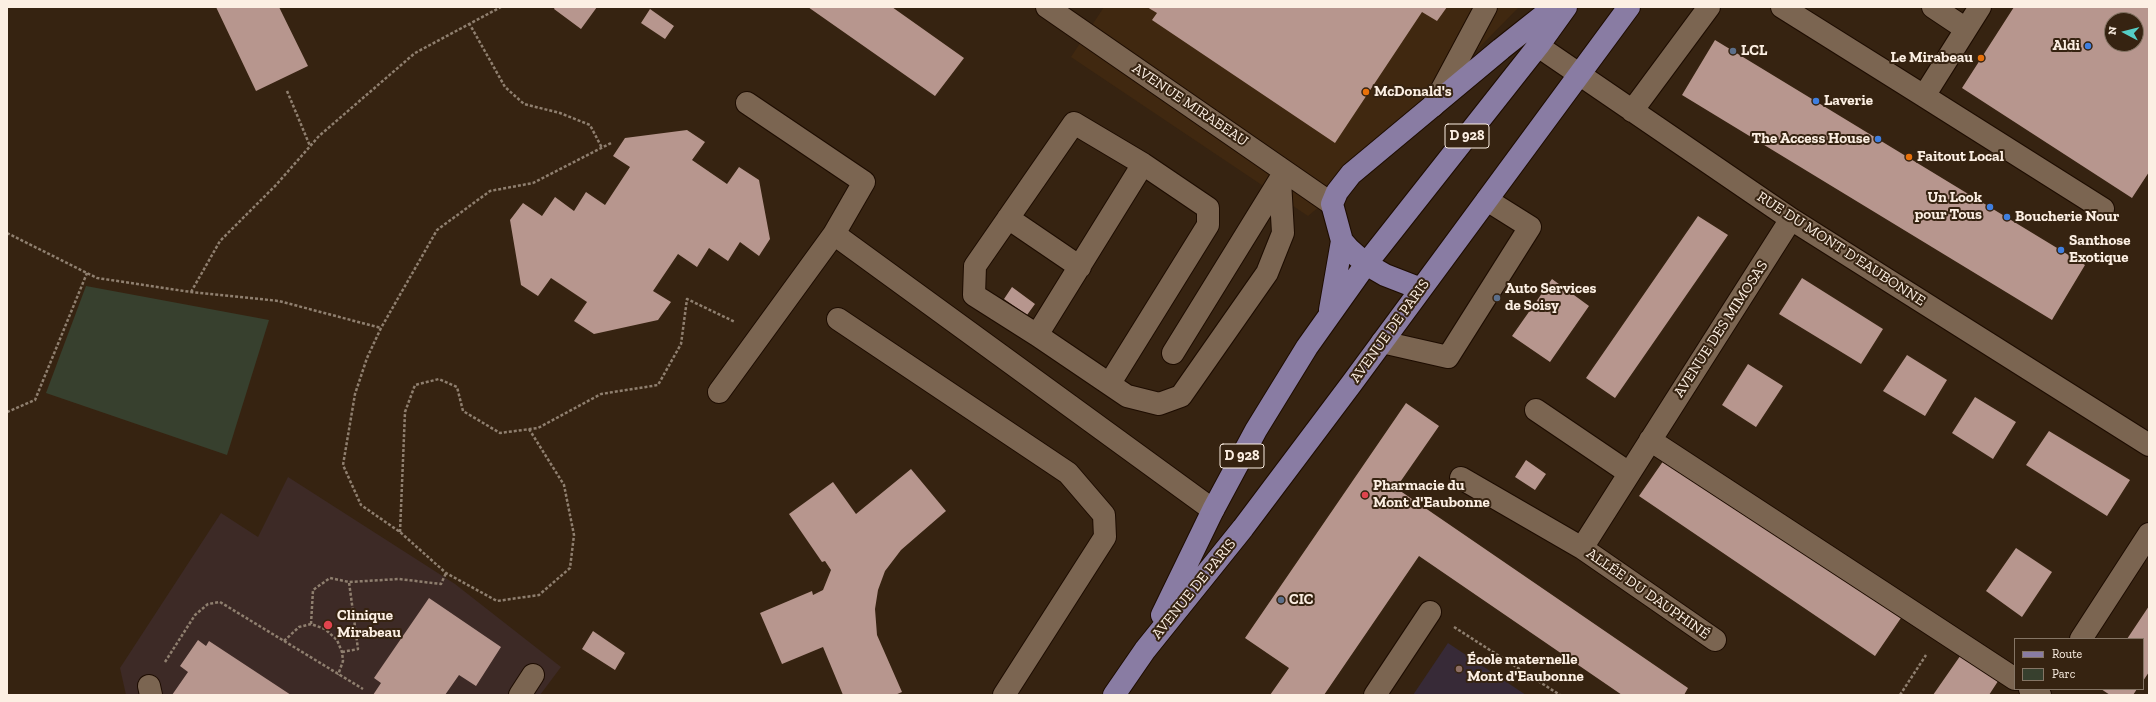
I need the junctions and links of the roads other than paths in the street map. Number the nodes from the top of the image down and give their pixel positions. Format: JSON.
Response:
{"nodes":[{"id":1,"x":1047,"y":7,"type":"edge"},
{"id":2,"x":1486,"y":7,"type":"edge"},
{"id":3,"x":1554,"y":7,"type":"edge"},
{"id":4,"x":1566,"y":7,"type":"edge"},
{"id":5,"x":1629,"y":7,"type":"edge"},
{"id":6,"x":1709,"y":7,"type":"edge"},
{"id":7,"x":1782,"y":7,"type":"edge"},
{"id":8,"x":1933,"y":7,"type":"edge"},
{"id":9,"x":1980,"y":7,"type":"edge"},
{"id":10,"x":1966,"y":29,"type":"junction"},
{"id":11,"x":1538,"y":46,"type":"junction"},
{"id":12,"x":1580,"y":74,"type":"junction"},
{"id":13,"x":1924,"y":96,"type":"junction"},
{"id":14,"x":747,"y":103,"type":"dead end"},
{"id":15,"x":1432,"y":108,"type":"junction"},
{"id":16,"x":1632,"y":111,"type":"junction"},
{"id":17,"x":1143,"y":164,"type":"junction"},
{"id":18,"x":1283,"y":176,"type":"junction"},
{"id":19,"x":1487,"y":200,"type":"junction"},
{"id":20,"x":1332,"y":204,"type":"junction"},
{"id":21,"x":2104,"y":209,"type":"dead end"},
{"id":22,"x":1008,"y":218,"type":"junction"},
{"id":23,"x":1791,"y":219,"type":"junction"},
{"id":24,"x":834,"y":234,"type":"junction"},
{"id":25,"x":1342,"y":241,"type":"junction"},
{"id":26,"x":1366,"y":264,"type":"junction"},
{"id":27,"x":1080,"y":267,"type":"junction"},
{"id":28,"x":1421,"y":289,"type":"junction"},
{"id":29,"x":1329,"y":317,"type":"junction"},
{"id":30,"x":838,"y":319,"type":"dead end"},
{"id":31,"x":1037,"y":335,"type":"junction"},
{"id":32,"x":1382,"y":342,"type":"junction"},
{"id":33,"x":1173,"y":353,"type":"dead end"},
{"id":34,"x":1110,"y":383,"type":"junction"},
{"id":35,"x":718,"y":392,"type":"dead end"},
{"id":36,"x":1536,"y":410,"type":"dead end"},
{"id":37,"x":1650,"y":440,"type":"junction"},
{"id":38,"x":2149,"y":445,"type":"edge"},
{"id":39,"x":1629,"y":473,"type":"junction"},
{"id":40,"x":1461,"y":478,"type":"dead end"},
{"id":41,"x":1212,"y":510,"type":"junction"},
{"id":42,"x":2149,"y":534,"type":"edge"},
{"id":43,"x":1582,"y":548,"type":"junction"},
{"id":44,"x":1430,"y":612,"type":"road end"},
{"id":45,"x":2082,"y":638,"type":"edge"},
{"id":46,"x":1715,"y":640,"type":"dead end"},
{"id":47,"x":1145,"y":650,"type":"junction"},
{"id":48,"x":533,"y":675,"type":"dead end"},
{"id":49,"x":2014,"y":678,"type":"edge"},
{"id":50,"x":520,"y":695,"type":"edge"},
{"id":51,"x":1004,"y":695,"type":"edge"},
{"id":52,"x":1114,"y":695,"type":"edge"},
{"id":53,"x":1375,"y":695,"type":"edge"}],
"edges":[{"from":1,"to":18,"type":"street","name":"AVENUE MIRABEAU"},
{"from":2,"to":15,"type":"street"},
{"from":3,"to":15,"type":"main road"},
{"from":4,"to":11,"type":"main road","name":"AVENUE DE PARIS","number":"D 928"},
{"from":5,"to":12,"type":"main road","name":"AVENUE DE PARIS","number":"D 928"},
{"from":6,"to":16,"type":"street"},
{"from":7,"to":13,"type":"street"},
{"from":8,"to":10,"type":"street"},
{"from":9,"to":10,"type":"street"},
{"from":10,"to":13,"type":"street"},
{"from":11,"to":12,"type":"street","name":"RUE DU MONT D'EAUBONNE"},
{"from":11,"to":26,"type":"main road","name":"AVENUE DE PARIS","number":"D 928"},
{"from":12,"to":16,"type":"street","name":"RUE DU MONT D'EAUBONNE"},
{"from":12,"to":19,"type":"main road","name":"AVENUE DE PARIS","number":"D 928"},
{"from":13,"to":21,"type":"street"},
{"from":14,"to":24,"type":"street"},
{"from":15,"to":20,"type":"main road"},
{"from":16,"to":23,"type":"street","name":"RUE DU MONT D'EAUBONNE"},
{"from":17,"to":22,"type":"street"},
{"from":17,"to":27,"type":"street"},
{"from":17,"to":34,"type":"street"},
{"from":18,"to":20,"type":"street","name":"AVENUE MIRABEAU"},
{"from":18,"to":33,"type":"street"},
{"from":18,"to":34,"type":"street"},
{"from":19,"to":28,"type":"main road","name":"AVENUE DE PARIS","number":"D 928"},
{"from":19,"to":32,"type":"street"},
{"from":20,"to":25,"type":"main road"},
{"from":22,"to":27,"type":"street"},
{"from":22,"to":31,"type":"street"},
{"from":23,"to":37,"type":"street","name":"AVENUE DES MIMOSAS"},
{"from":23,"to":38,"type":"street","name":"RUE DU MONT D'EAUBONNE"},
{"from":24,"to":35,"type":"street"},
{"from":24,"to":41,"type":"street"},
{"from":25,"to":26,"type":"main road"},
{"from":25,"to":29,"type":"main road"},
{"from":26,"to":28,"type":"main road"},
{"from":26,"to":29,"type":"main road","name":"AVENUE DE PARIS","number":"D 928"},
{"from":27,"to":31,"type":"street"},
{"from":28,"to":32,"type":"main road","name":"AVENUE DE PARIS","number":"D 928"},
{"from":29,"to":41,"type":"main road","name":"AVENUE DE PARIS","number":"D 928"},
{"from":30,"to":51,"type":"street"},
{"from":31,"to":34,"type":"street"},
{"from":32,"to":47,"type":"main road","name":"AVENUE DE PARIS","number":"D 928"},
{"from":36,"to":39,"type":"street"},
{"from":37,"to":39,"type":"street","name":"ALLÉE DU DAUPHINÉ"},
{"from":37,"to":49,"type":"street"},
{"from":39,"to":43,"type":"street","name":"ALLÉE DU DAUPHINÉ"},
{"from":40,"to":43,"type":"street","name":"ALLÉE DU DAUPHINÉ"},
{"from":41,"to":47,"type":"main road","name":"AVENUE DE PARIS","number":"D 928"},
{"from":42,"to":45,"type":"street"},
{"from":43,"to":46,"type":"street","name":"ALLÉE DU DAUPHINÉ"},
{"from":44,"to":53,"type":"street"},
{"from":47,"to":52,"type":"main road","name":"AVENUE DE PARIS","number":"D 928"},
{"from":48,"to":50,"type":"street"}]}
